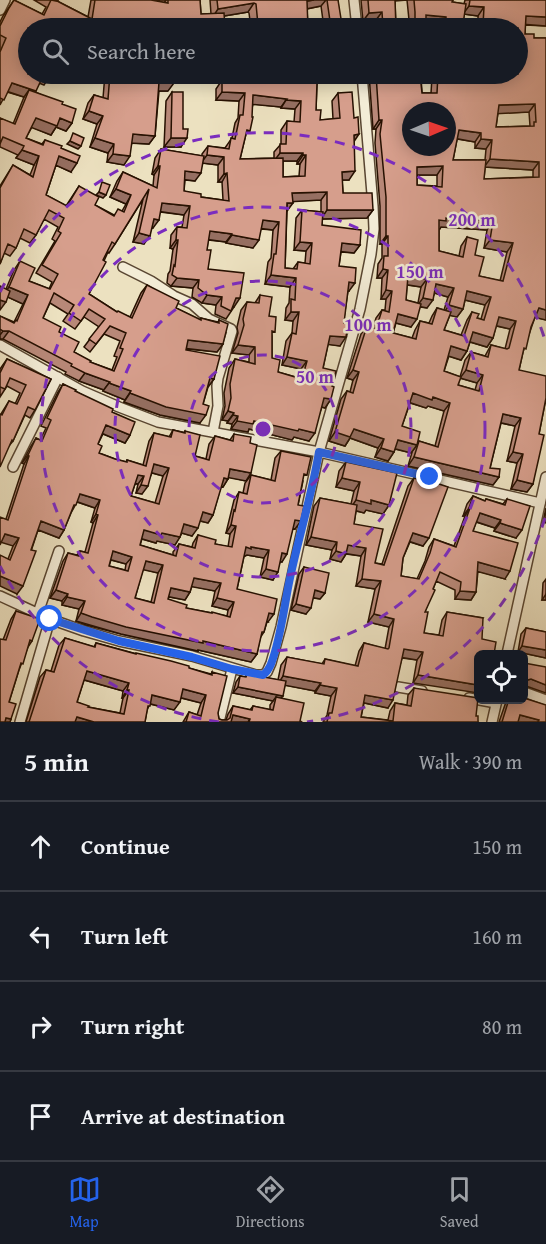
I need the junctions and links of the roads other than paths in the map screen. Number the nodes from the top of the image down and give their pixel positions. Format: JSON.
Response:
{"nodes":[{"id":1,"x":5,"y":0,"type":"edge"},
{"id":2,"x":354,"y":0,"type":"edge"},
{"id":3,"x":0,"y":10,"type":"edge"},
{"id":4,"x":356,"y":18,"type":"edge"},
{"id":5,"x":363,"y":84,"type":"edge"},
{"id":6,"x":123,"y":267,"type":"dead end"},
{"id":7,"x":0,"y":345,"type":"edge"},
{"id":8,"x":58,"y":377,"type":"junction"},
{"id":9,"x":213,"y":432,"type":"junction"},
{"id":10,"x":319,"y":452,"type":"junction"},
{"id":11,"x":13,"y":467,"type":"dead end"},
{"id":12,"x":546,"y":477,"type":"edge"},
{"id":13,"x":540,"y":503,"type":"junction"},
{"id":14,"x":60,"y":551,"type":"dead end"},
{"id":15,"x":0,"y":596,"type":"edge"},
{"id":16,"x":38,"y":613,"type":"junction"},
{"id":17,"x":50,"y":619,"type":"junction"},
{"id":18,"x":508,"y":650,"type":"edge"},
{"id":19,"x":232,"y":669,"type":"junction"},
{"id":20,"x":398,"y":687,"type":"edge"},
{"id":21,"x":431,"y":692,"type":"edge"},
{"id":22,"x":528,"y":693,"type":"edge"},
{"id":23,"x":464,"y":697,"type":"edge"},
{"id":24,"x":474,"y":698,"type":"edge"},
{"id":25,"x":546,"y":700,"type":"edge"},
{"id":26,"x":495,"y":704,"type":"edge"},
{"id":27,"x":20,"y":722,"type":"edge"},
{"id":28,"x":219,"y":722,"type":"edge"},
{"id":29,"x":492,"y":722,"type":"edge"}],
"edges":[{"from":1,"to":3,"type":"street"},
{"from":2,"to":4,"type":"street"},
{"from":5,"to":10,"type":"street"},
{"from":6,"to":9,"type":"street"},
{"from":7,"to":8,"type":"street"},
{"from":8,"to":9,"type":"street"},
{"from":8,"to":11,"type":"street"},
{"from":9,"to":10,"type":"street"},
{"from":10,"to":13,"type":"street"},
{"from":10,"to":19,"type":"street"},
{"from":12,"to":13,"type":"street"},
{"from":13,"to":18,"type":"street"},
{"from":14,"to":16,"type":"street"},
{"from":15,"to":16,"type":"street"},
{"from":16,"to":17,"type":"street"},
{"from":17,"to":19,"type":"street"},
{"from":17,"to":27,"type":"street"},
{"from":19,"to":28,"type":"street"},
{"from":20,"to":21,"type":"street"},
{"from":22,"to":25,"type":"street"},
{"from":23,"to":24,"type":"street"},
{"from":26,"to":29,"type":"street"}]}
